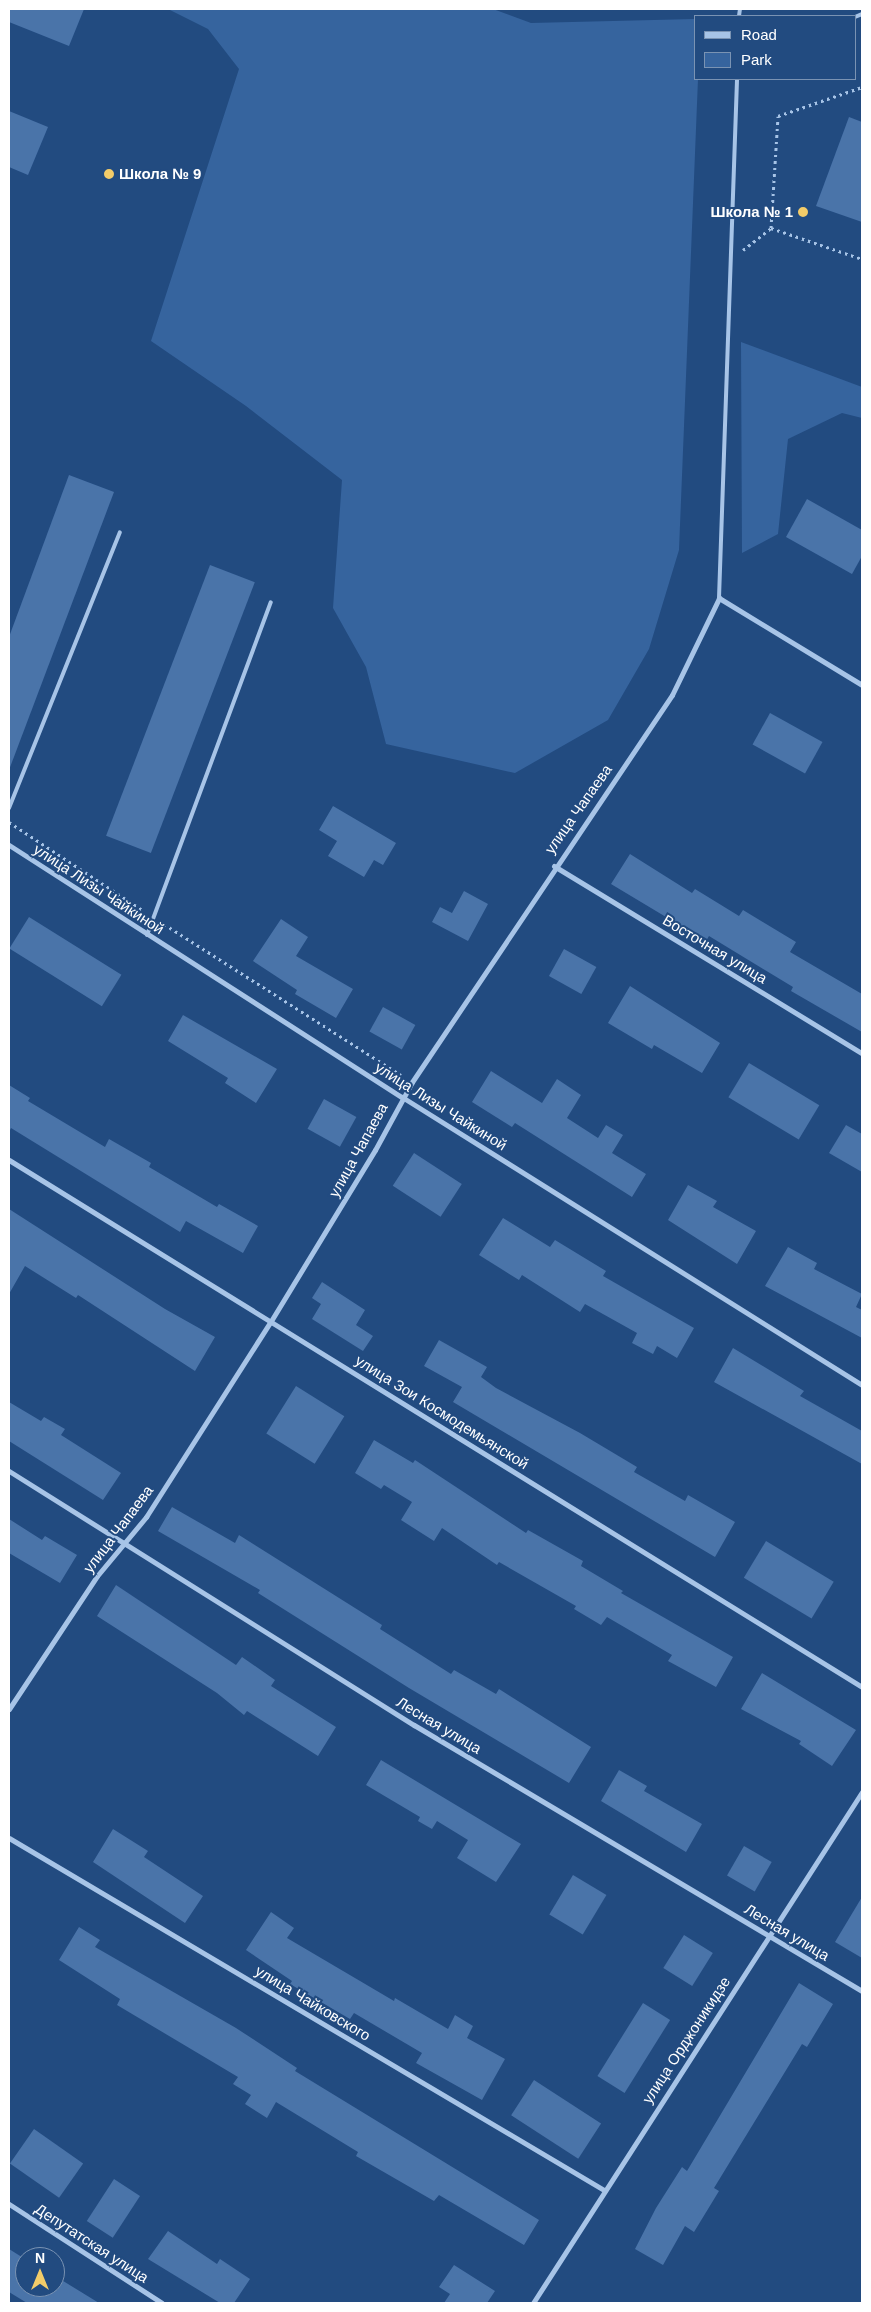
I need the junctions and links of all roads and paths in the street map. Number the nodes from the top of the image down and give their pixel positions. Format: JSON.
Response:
{"nodes":[{"id":1,"x":737,"y":80,"type":"edge"},
{"id":2,"x":862,"y":87,"type":"edge"},
{"id":3,"x":771,"y":228,"type":"junction"},
{"id":4,"x":731,"y":259,"type":"junction"},
{"id":5,"x":862,"y":259,"type":"edge"},
{"id":6,"x":120,"y":532,"type":"dead end"},
{"id":7,"x":720,"y":598,"type":"junction"},
{"id":8,"x":271,"y":602,"type":"dead end"},
{"id":9,"x":862,"y":685,"type":"edge"},
{"id":10,"x":9,"y":808,"type":"edge"},
{"id":11,"x":9,"y":822,"type":"edge"},
{"id":12,"x":9,"y":845,"type":"edge"},
{"id":13,"x":554,"y":866,"type":"junction"},
{"id":14,"x":156,"y":919,"type":"junction"},
{"id":15,"x":147,"y":935,"type":"junction"},
{"id":16,"x":862,"y":1053,"type":"edge"},
{"id":17,"x":412,"y":1082,"type":"junction"},
{"id":18,"x":402,"y":1097,"type":"junction"},
{"id":19,"x":9,"y":1160,"type":"edge"},
{"id":20,"x":271,"y":1321,"type":"junction"},
{"id":21,"x":862,"y":1385,"type":"edge"},
{"id":22,"x":9,"y":1471,"type":"edge"},
{"id":23,"x":123,"y":1542,"type":"junction"},
{"id":24,"x":862,"y":1687,"type":"edge"},
{"id":25,"x":9,"y":1709,"type":"edge"},
{"id":26,"x":862,"y":1792,"type":"edge"},
{"id":27,"x":9,"y":1838,"type":"edge"},
{"id":28,"x":768,"y":1935,"type":"junction"},
{"id":29,"x":862,"y":1991,"type":"edge"},
{"id":30,"x":604,"y":2190,"type":"junction"},
{"id":31,"x":9,"y":2204,"type":"edge"},
{"id":32,"x":162,"y":2303,"type":"edge"},
{"id":33,"x":533,"y":2303,"type":"edge"}],
"edges":[{"from":1,"to":4,"type":"lane"},
{"from":2,"to":3,"type":"path"},
{"from":3,"to":4,"type":"path"},
{"from":3,"to":5,"type":"path"},
{"from":4,"to":7,"type":"lane"},
{"from":6,"to":10,"type":"lane"},
{"from":7,"to":9,"type":"street"},
{"from":7,"to":13,"type":"street","name":"улица Чапаева"},
{"from":8,"to":14,"type":"lane"},
{"from":11,"to":14,"type":"path"},
{"from":12,"to":15,"type":"street","name":"улица Лизы Чайкиной"},
{"from":13,"to":16,"type":"street","name":"Восточная улица"},
{"from":13,"to":17,"type":"street","name":"улица Чапаева"},
{"from":14,"to":15,"type":"lane"},
{"from":14,"to":17,"type":"path"},
{"from":15,"to":18,"type":"street","name":"улица Лизы Чайкиной"},
{"from":17,"to":18,"type":"street","name":"улица Чапаева"},
{"from":18,"to":20,"type":"street","name":"улица Чапаева"},
{"from":18,"to":21,"type":"street","name":"улица Лизы Чайкиной"},
{"from":19,"to":20,"type":"street","name":"улица Зои Космодемьянской"},
{"from":20,"to":23,"type":"street","name":"улица Чапаева"},
{"from":20,"to":24,"type":"street","name":"улица Зои Космодемьянской"},
{"from":22,"to":23,"type":"street","name":"Лесная улица"},
{"from":23,"to":25,"type":"street","name":"улица Чапаева"},
{"from":23,"to":28,"type":"street","name":"Лесная улица"},
{"from":26,"to":28,"type":"street","name":"улица Орджоникидзе"},
{"from":27,"to":30,"type":"street","name":"улица Чайковского"},
{"from":28,"to":29,"type":"street","name":"Лесная улица"},
{"from":28,"to":30,"type":"street","name":"улица Орджоникидзе"},
{"from":30,"to":33,"type":"street","name":"улица Орджоникидзе"},
{"from":31,"to":32,"type":"street","name":"Депутатская улица"}]}
